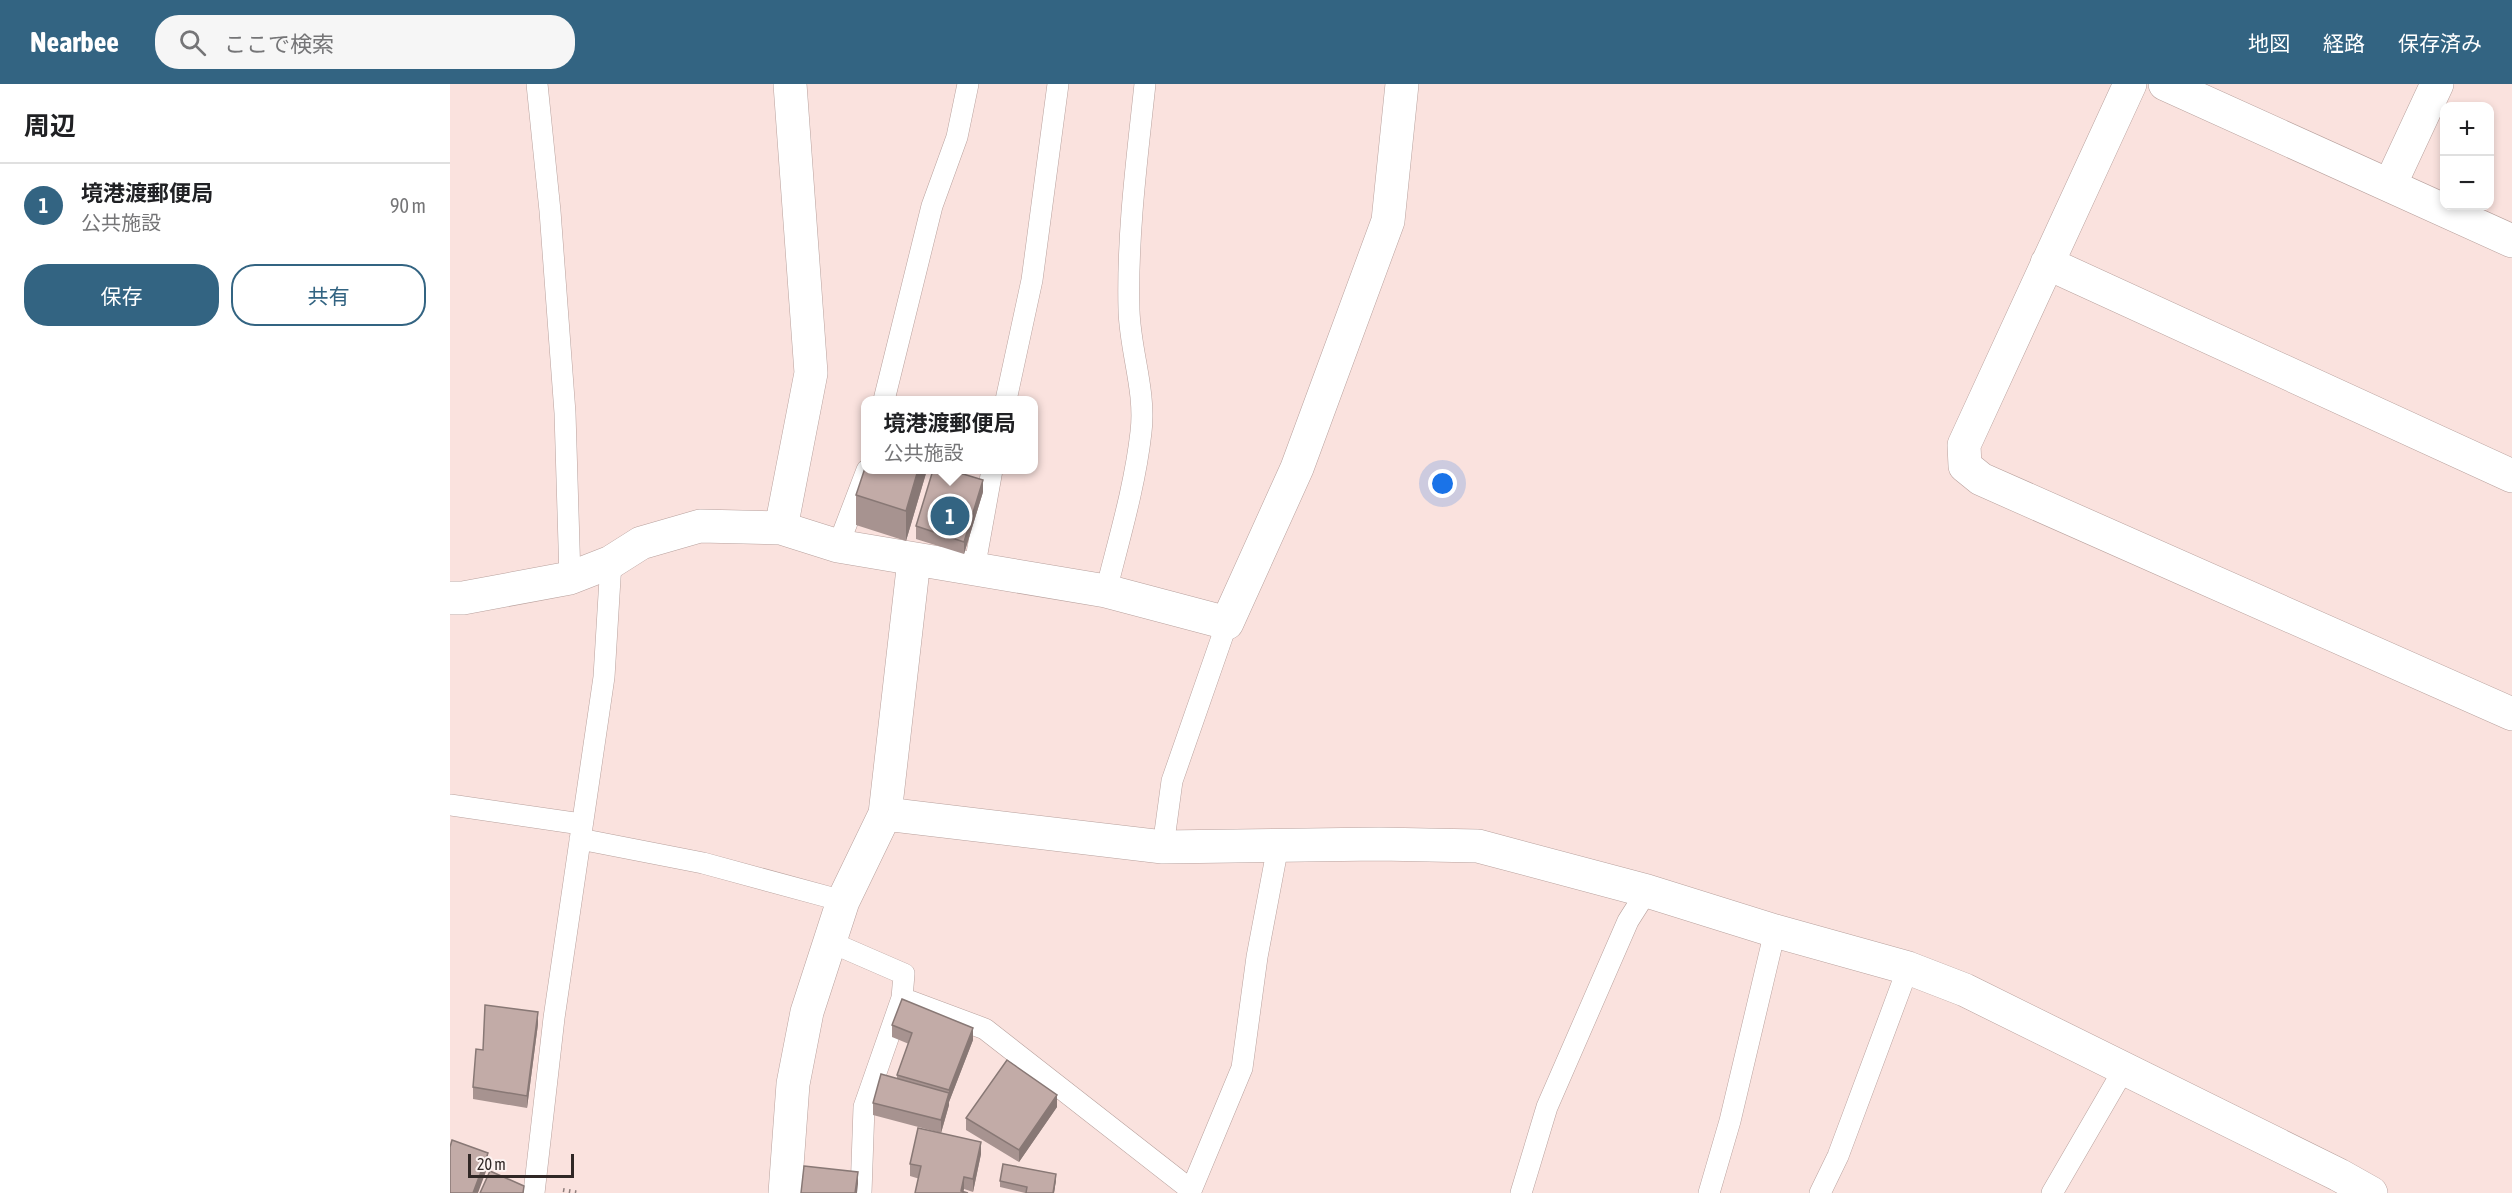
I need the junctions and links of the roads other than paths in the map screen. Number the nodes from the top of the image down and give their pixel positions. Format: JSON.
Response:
{"nodes":[{"id":1,"x":537,"y":84,"type":"edge"},
{"id":2,"x":790,"y":84,"type":"edge"},
{"id":3,"x":968,"y":84,"type":"edge"},
{"id":4,"x":1058,"y":84,"type":"edge"},
{"id":5,"x":1145,"y":84,"type":"edge"},
{"id":6,"x":1402,"y":84,"type":"edge"},
{"id":7,"x":2130,"y":84,"type":"edge"},
{"id":8,"x":2165,"y":84,"type":"edge"},
{"id":9,"x":2437,"y":84,"type":"edge"},
{"id":10,"x":2390,"y":185,"type":"junction"},
{"id":11,"x":2512,"y":241,"type":"edge"},
{"id":12,"x":2047,"y":263,"type":"junction"},
{"id":13,"x":885,"y":396,"type":"edge"},
{"id":14,"x":1007,"y":396,"type":"edge"},
{"id":15,"x":865,"y":474,"type":"edge"},
{"id":16,"x":991,"y":474,"type":"edge"},
{"id":17,"x":2512,"y":476,"type":"edge"},
{"id":18,"x":781,"y":528,"type":"junction"},
{"id":19,"x":838,"y":546,"type":"junction"},
{"id":20,"x":914,"y":560,"type":"junction"},
{"id":21,"x":611,"y":562,"type":"junction"},
{"id":22,"x":974,"y":570,"type":"junction"},
{"id":23,"x":570,"y":578,"type":"junction"},
{"id":24,"x":1106,"y":591,"type":"junction"},
{"id":25,"x":450,"y":598,"type":"edge"},
{"id":26,"x":1227,"y":623,"type":"junction"},
{"id":27,"x":2512,"y":714,"type":"edge"},
{"id":28,"x":450,"y":805,"type":"edge"},
{"id":29,"x":885,"y":814,"type":"junction"},
{"id":30,"x":580,"y":832,"type":"junction"},
{"id":31,"x":1278,"y":846,"type":"junction"},
{"id":32,"x":1163,"y":847,"type":"junction"},
{"id":33,"x":1647,"y":891,"type":"junction"},
{"id":34,"x":843,"y":901,"type":"junction"},
{"id":35,"x":1775,"y":931,"type":"junction"},
{"id":36,"x":828,"y":941,"type":"junction"},
{"id":37,"x":1908,"y":968,"type":"junction"},
{"id":38,"x":902,"y":998,"type":"junction"},
{"id":39,"x":2124,"y":1069,"type":"junction"},
{"id":40,"x":1190,"y":1192,"type":"edge"},
{"id":41,"x":534,"y":1193,"type":"edge"},
{"id":42,"x":785,"y":1193,"type":"edge"},
{"id":43,"x":861,"y":1193,"type":"edge"},
{"id":44,"x":1521,"y":1193,"type":"edge"},
{"id":45,"x":1709,"y":1193,"type":"edge"},
{"id":46,"x":1820,"y":1193,"type":"edge"},
{"id":47,"x":2052,"y":1193,"type":"edge"},
{"id":48,"x":2371,"y":1193,"type":"edge"}],
"edges":[{"from":1,"to":23,"type":"lane"},
{"from":2,"to":18,"type":"street"},
{"from":3,"to":13,"type":"lane"},
{"from":4,"to":14,"type":"lane"},
{"from":5,"to":24,"type":"lane"},
{"from":6,"to":26,"type":"street"},
{"from":7,"to":12,"type":"street"},
{"from":8,"to":10,"type":"street"},
{"from":9,"to":10,"type":"street"},
{"from":10,"to":11,"type":"street"},
{"from":12,"to":17,"type":"street"},
{"from":12,"to":27,"type":"street"},
{"from":15,"to":19,"type":"lane"},
{"from":16,"to":22,"type":"lane"},
{"from":18,"to":19,"type":"street"},
{"from":18,"to":21,"type":"street"},
{"from":19,"to":20,"type":"street"},
{"from":20,"to":22,"type":"street"},
{"from":20,"to":29,"type":"street"},
{"from":21,"to":23,"type":"street"},
{"from":21,"to":30,"type":"lane"},
{"from":22,"to":24,"type":"street"},
{"from":23,"to":25,"type":"street"},
{"from":24,"to":26,"type":"street"},
{"from":26,"to":32,"type":"lane"},
{"from":28,"to":30,"type":"lane"},
{"from":29,"to":32,"type":"street"},
{"from":29,"to":34,"type":"street"},
{"from":30,"to":34,"type":"lane"},
{"from":30,"to":41,"type":"lane"},
{"from":31,"to":32,"type":"street"},
{"from":31,"to":33,"type":"street"},
{"from":31,"to":40,"type":"lane"},
{"from":33,"to":35,"type":"street"},
{"from":33,"to":44,"type":"lane"},
{"from":34,"to":36,"type":"street"},
{"from":35,"to":37,"type":"street"},
{"from":35,"to":45,"type":"lane"},
{"from":36,"to":38,"type":"lane"},
{"from":36,"to":42,"type":"street"},
{"from":37,"to":39,"type":"street"},
{"from":37,"to":46,"type":"lane"},
{"from":38,"to":40,"type":"lane"},
{"from":38,"to":43,"type":"lane"},
{"from":39,"to":47,"type":"lane"},
{"from":39,"to":48,"type":"street"}]}
